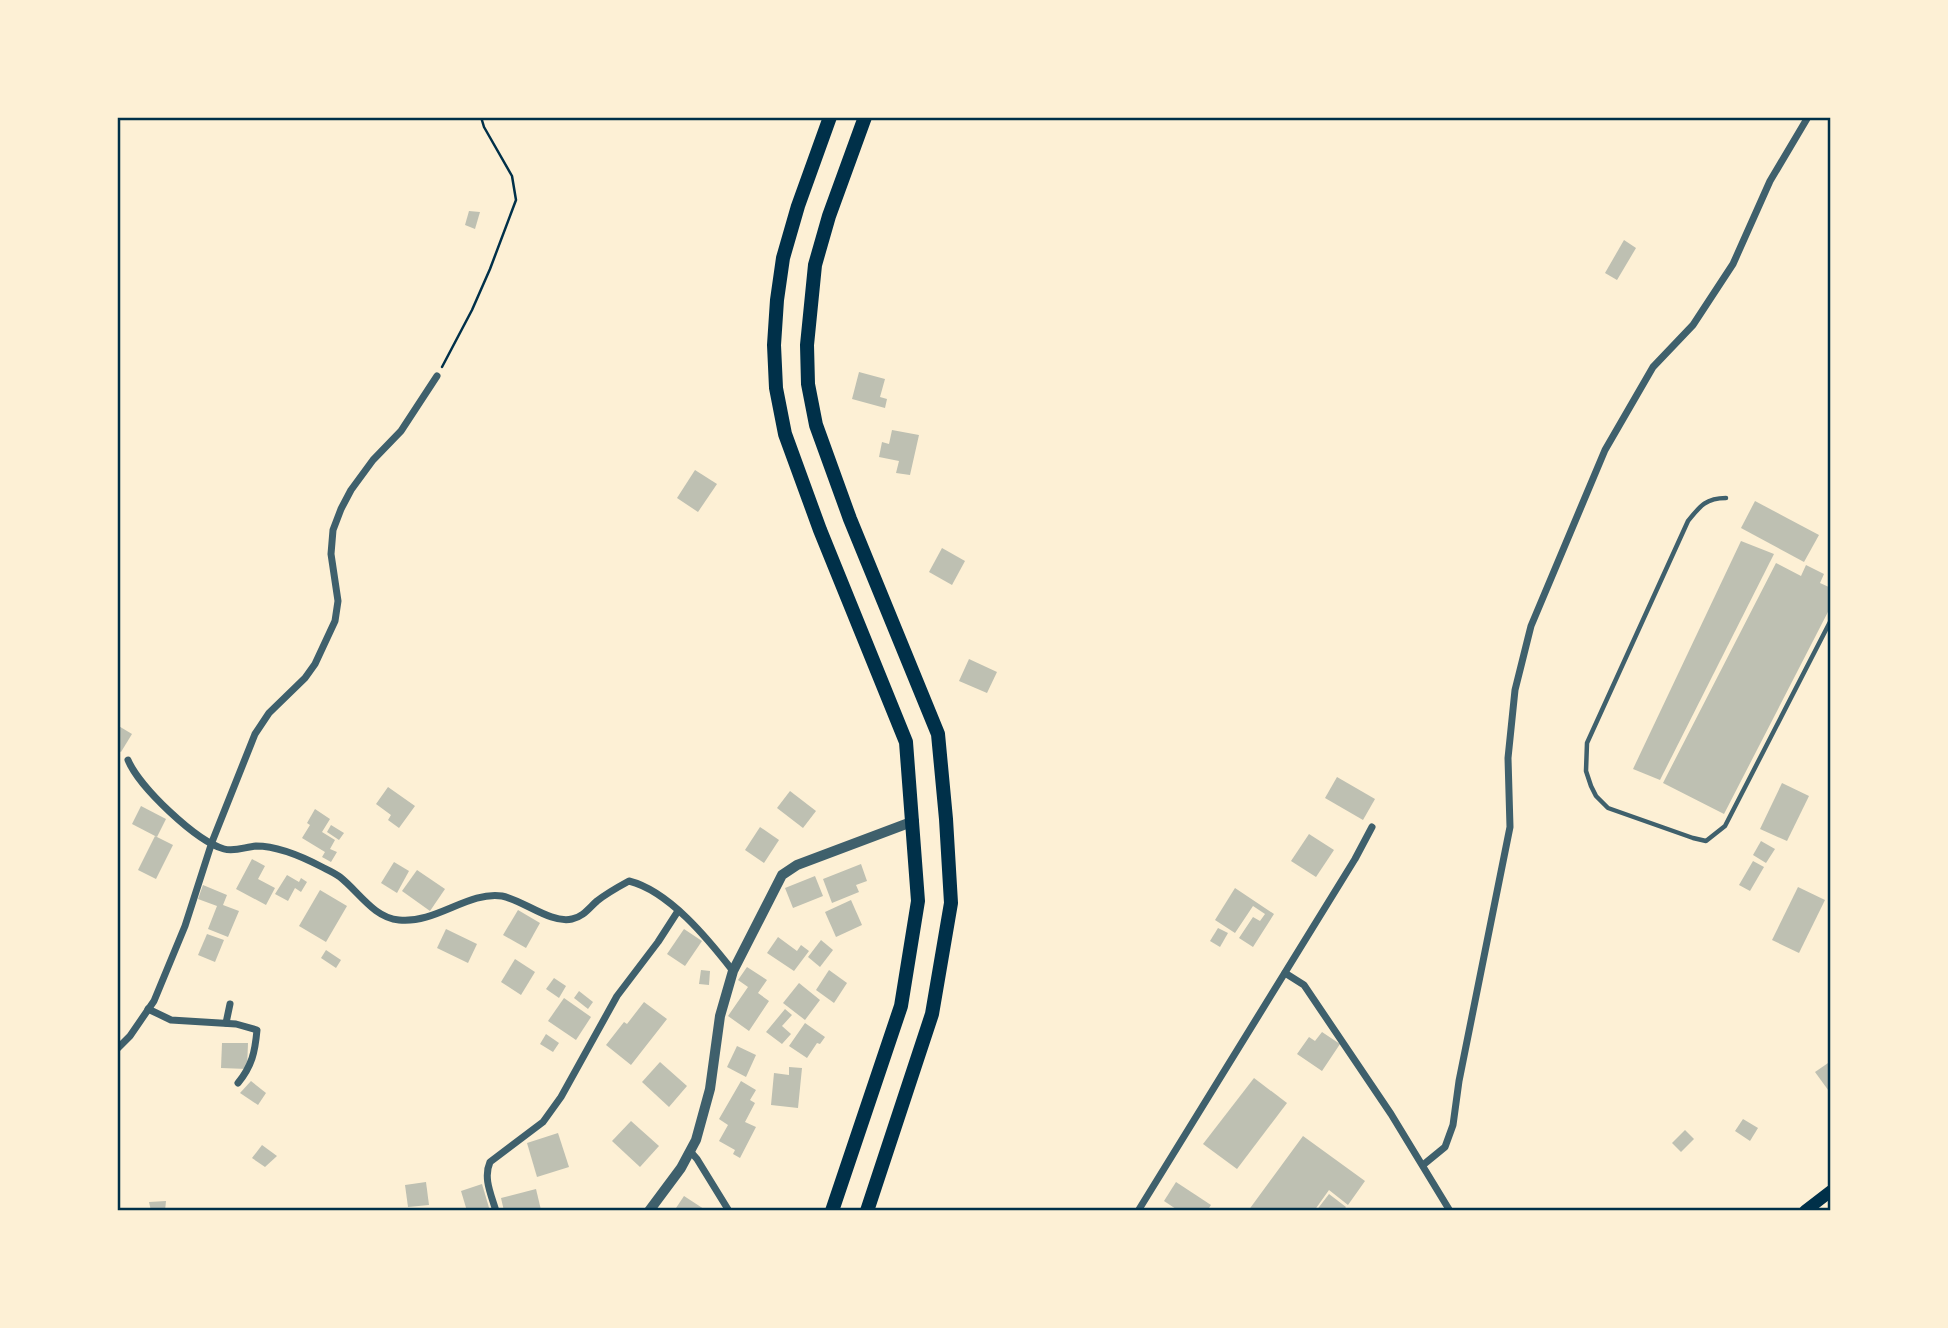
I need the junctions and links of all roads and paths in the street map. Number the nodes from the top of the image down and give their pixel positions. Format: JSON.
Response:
{"nodes":[{"id":1,"x":481,"y":117,"type":"edge"},
{"id":2,"x":830,"y":117,"type":"edge"},
{"id":3,"x":865,"y":117,"type":"edge"},
{"id":4,"x":1808,"y":117,"type":"edge"},
{"id":5,"x":437,"y":376,"type":"joint"},
{"id":6,"x":1726,"y":499,"type":"dead end"},
{"id":7,"x":1831,"y":620,"type":"edge"},
{"id":8,"x":128,"y":760,"type":"dead end"},
{"id":9,"x":914,"y":821,"type":"junction"},
{"id":10,"x":1372,"y":827,"type":"dead end"},
{"id":11,"x":212,"y":842,"type":"junction"},
{"id":12,"x":678,"y":911,"type":"junction"},
{"id":13,"x":733,"y":971,"type":"junction"},
{"id":14,"x":1285,"y":974,"type":"junction"},
{"id":15,"x":230,"y":1004,"type":"dead end"},
{"id":16,"x":148,"y":1009,"type":"junction"},
{"id":17,"x":226,"y":1023,"type":"junction"},
{"id":18,"x":117,"y":1049,"type":"edge"},
{"id":19,"x":238,"y":1083,"type":"dead end"},
{"id":20,"x":690,"y":1150,"type":"junction"},
{"id":21,"x":1423,"y":1165,"type":"junction"},
{"id":22,"x":1831,"y":1191,"type":"edge"},
{"id":23,"x":496,"y":1211,"type":"edge"},
{"id":24,"x":649,"y":1211,"type":"edge"},
{"id":25,"x":729,"y":1211,"type":"edge"},
{"id":26,"x":832,"y":1211,"type":"edge"},
{"id":27,"x":867,"y":1211,"type":"edge"},
{"id":28,"x":1138,"y":1211,"type":"edge"},
{"id":29,"x":1450,"y":1211,"type":"edge"},
{"id":30,"x":1805,"y":1211,"type":"edge"}],
"edges":[{"from":1,"to":5,"type":"path"},
{"from":2,"to":9,"type":"highway"},
{"from":3,"to":27,"type":"highway"},
{"from":4,"to":21,"type":"street"},
{"from":5,"to":11,"type":"street"},
{"from":6,"to":7,"type":"lane"},
{"from":8,"to":11,"type":"street"},
{"from":9,"to":13,"type":"street"},
{"from":9,"to":26,"type":"highway"},
{"from":10,"to":14,"type":"street"},
{"from":11,"to":12,"type":"street"},
{"from":11,"to":16,"type":"street"},
{"from":12,"to":13,"type":"street"},
{"from":12,"to":23,"type":"street"},
{"from":13,"to":20,"type":"street"},
{"from":14,"to":21,"type":"street"},
{"from":14,"to":28,"type":"street"},
{"from":15,"to":17,"type":"street"},
{"from":16,"to":17,"type":"street"},
{"from":16,"to":18,"type":"street"},
{"from":17,"to":19,"type":"street"},
{"from":20,"to":24,"type":"street"},
{"from":20,"to":25,"type":"street"},
{"from":21,"to":29,"type":"street"},
{"from":22,"to":30,"type":"main road"}]}
